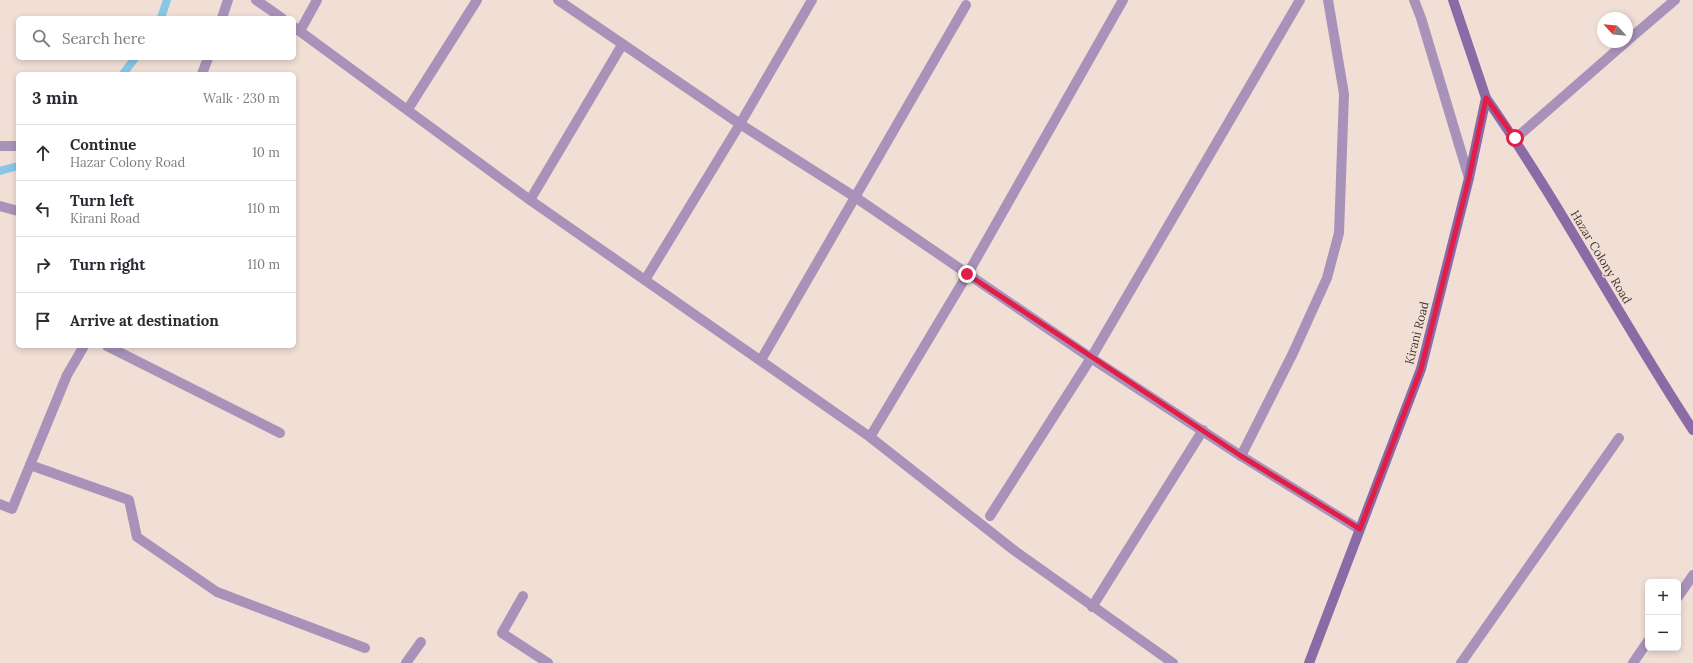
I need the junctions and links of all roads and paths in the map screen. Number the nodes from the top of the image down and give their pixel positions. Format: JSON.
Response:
{"nodes":[{"id":1,"x":228,"y":0,"type":"edge"},
{"id":2,"x":256,"y":0,"type":"edge"},
{"id":3,"x":317,"y":0,"type":"edge"},
{"id":4,"x":477,"y":0,"type":"edge"},
{"id":5,"x":558,"y":0,"type":"edge"},
{"id":6,"x":812,"y":0,"type":"edge"},
{"id":7,"x":1123,"y":0,"type":"edge"},
{"id":8,"x":1300,"y":0,"type":"edge"},
{"id":9,"x":1328,"y":0,"type":"edge"},
{"id":10,"x":1414,"y":0,"type":"edge"},
{"id":11,"x":1453,"y":0,"type":"edge"},
{"id":12,"x":1675,"y":0,"type":"edge"},
{"id":13,"x":966,"y":5,"type":"dead end"},
{"id":14,"x":223,"y":16,"type":"edge"},
{"id":15,"x":279,"y":16,"type":"edge"},
{"id":16,"x":297,"y":29,"type":"edge"},
{"id":17,"x":1633,"y":37,"type":"edge"},
{"id":18,"x":622,"y":45,"type":"junction"},
{"id":19,"x":1620,"y":48,"type":"edge"},
{"id":20,"x":207,"y":60,"type":"edge"},
{"id":21,"x":203,"y":72,"type":"edge"},
{"id":22,"x":1486,"y":98,"type":"junction"},
{"id":23,"x":408,"y":110,"type":"junction"},
{"id":24,"x":740,"y":124,"type":"junction"},
{"id":25,"x":1515,"y":138,"type":"junction"},
{"id":26,"x":0,"y":146,"type":"edge"},
{"id":27,"x":16,"y":146,"type":"edge"},
{"id":28,"x":1469,"y":178,"type":"junction"},
{"id":29,"x":855,"y":197,"type":"junction"},
{"id":30,"x":530,"y":200,"type":"junction"},
{"id":31,"x":0,"y":206,"type":"edge"},
{"id":32,"x":16,"y":210,"type":"edge"},
{"id":33,"x":967,"y":274,"type":"junction"},
{"id":34,"x":645,"y":280,"type":"junction"},
{"id":35,"x":83,"y":348,"type":"edge"},
{"id":36,"x":111,"y":348,"type":"edge"},
{"id":37,"x":1091,"y":358,"type":"junction"},
{"id":38,"x":761,"y":360,"type":"junction"},
{"id":39,"x":1203,"y":430,"type":"junction"},
{"id":40,"x":1693,"y":430,"type":"edge"},
{"id":41,"x":280,"y":433,"type":"dead end"},
{"id":42,"x":870,"y":437,"type":"junction"},
{"id":43,"x":1619,"y":438,"type":"dead end"},
{"id":44,"x":1241,"y":456,"type":"junction"},
{"id":45,"x":30,"y":465,"type":"junction"},
{"id":46,"x":0,"y":504,"type":"edge"},
{"id":47,"x":990,"y":516,"type":"dead end"},
{"id":48,"x":1360,"y":529,"type":"junction"},
{"id":49,"x":1693,"y":575,"type":"edge"},
{"id":50,"x":1681,"y":593,"type":"edge"},
{"id":51,"x":523,"y":596,"type":"dead end"},
{"id":52,"x":1092,"y":607,"type":"junction"},
{"id":53,"x":421,"y":642,"type":"dead end"},
{"id":54,"x":1645,"y":645,"type":"edge"},
{"id":55,"x":364,"y":648,"type":"dead end"},
{"id":56,"x":406,"y":663,"type":"edge"},
{"id":57,"x":548,"y":663,"type":"edge"},
{"id":58,"x":1173,"y":663,"type":"edge"},
{"id":59,"x":1309,"y":663,"type":"edge"},
{"id":60,"x":1461,"y":663,"type":"edge"},
{"id":61,"x":1633,"y":663,"type":"edge"}],
"edges":[{"from":1,"to":14,"type":"street"},
{"from":2,"to":15,"type":"street"},
{"from":3,"to":16,"type":"street"},
{"from":4,"to":23,"type":"street"},
{"from":5,"to":18,"type":"street"},
{"from":6,"to":24,"type":"street"},
{"from":7,"to":33,"type":"street"},
{"from":8,"to":37,"type":"street"},
{"from":9,"to":44,"type":"street"},
{"from":10,"to":28,"type":"street"},
{"from":11,"to":22,"type":"main road"},
{"from":12,"to":17,"type":"street"},
{"from":13,"to":29,"type":"street"},
{"from":16,"to":23,"type":"street"},
{"from":18,"to":24,"type":"street"},
{"from":18,"to":30,"type":"street"},
{"from":19,"to":25,"type":"street"},
{"from":20,"to":21,"type":"street"},
{"from":22,"to":25,"type":"main road","name":"Hazar Colony Road"},
{"from":22,"to":28,"type":"main road","name":"Kirani Road"},
{"from":23,"to":30,"type":"street"},
{"from":24,"to":29,"type":"street"},
{"from":24,"to":34,"type":"street"},
{"from":25,"to":40,"type":"main road","name":"Hazar Colony Road"},
{"from":26,"to":27,"type":"street"},
{"from":28,"to":48,"type":"main road","name":"Kirani Road"},
{"from":29,"to":33,"type":"street"},
{"from":29,"to":38,"type":"street"},
{"from":30,"to":34,"type":"street"},
{"from":31,"to":32,"type":"street"},
{"from":33,"to":37,"type":"street"},
{"from":33,"to":42,"type":"street"},
{"from":34,"to":38,"type":"street"},
{"from":35,"to":45,"type":"street"},
{"from":36,"to":41,"type":"street"},
{"from":37,"to":39,"type":"street"},
{"from":37,"to":47,"type":"street"},
{"from":38,"to":42,"type":"street"},
{"from":39,"to":44,"type":"street"},
{"from":39,"to":52,"type":"street"},
{"from":42,"to":52,"type":"street"},
{"from":43,"to":60,"type":"street"},
{"from":44,"to":48,"type":"street"},
{"from":45,"to":46,"type":"street"},
{"from":45,"to":55,"type":"street"},
{"from":48,"to":59,"type":"main road","name":"Kirani Road"},
{"from":49,"to":50,"type":"street"},
{"from":51,"to":57,"type":"street"},
{"from":52,"to":58,"type":"street"},
{"from":53,"to":56,"type":"street"},
{"from":54,"to":61,"type":"street"}]}
